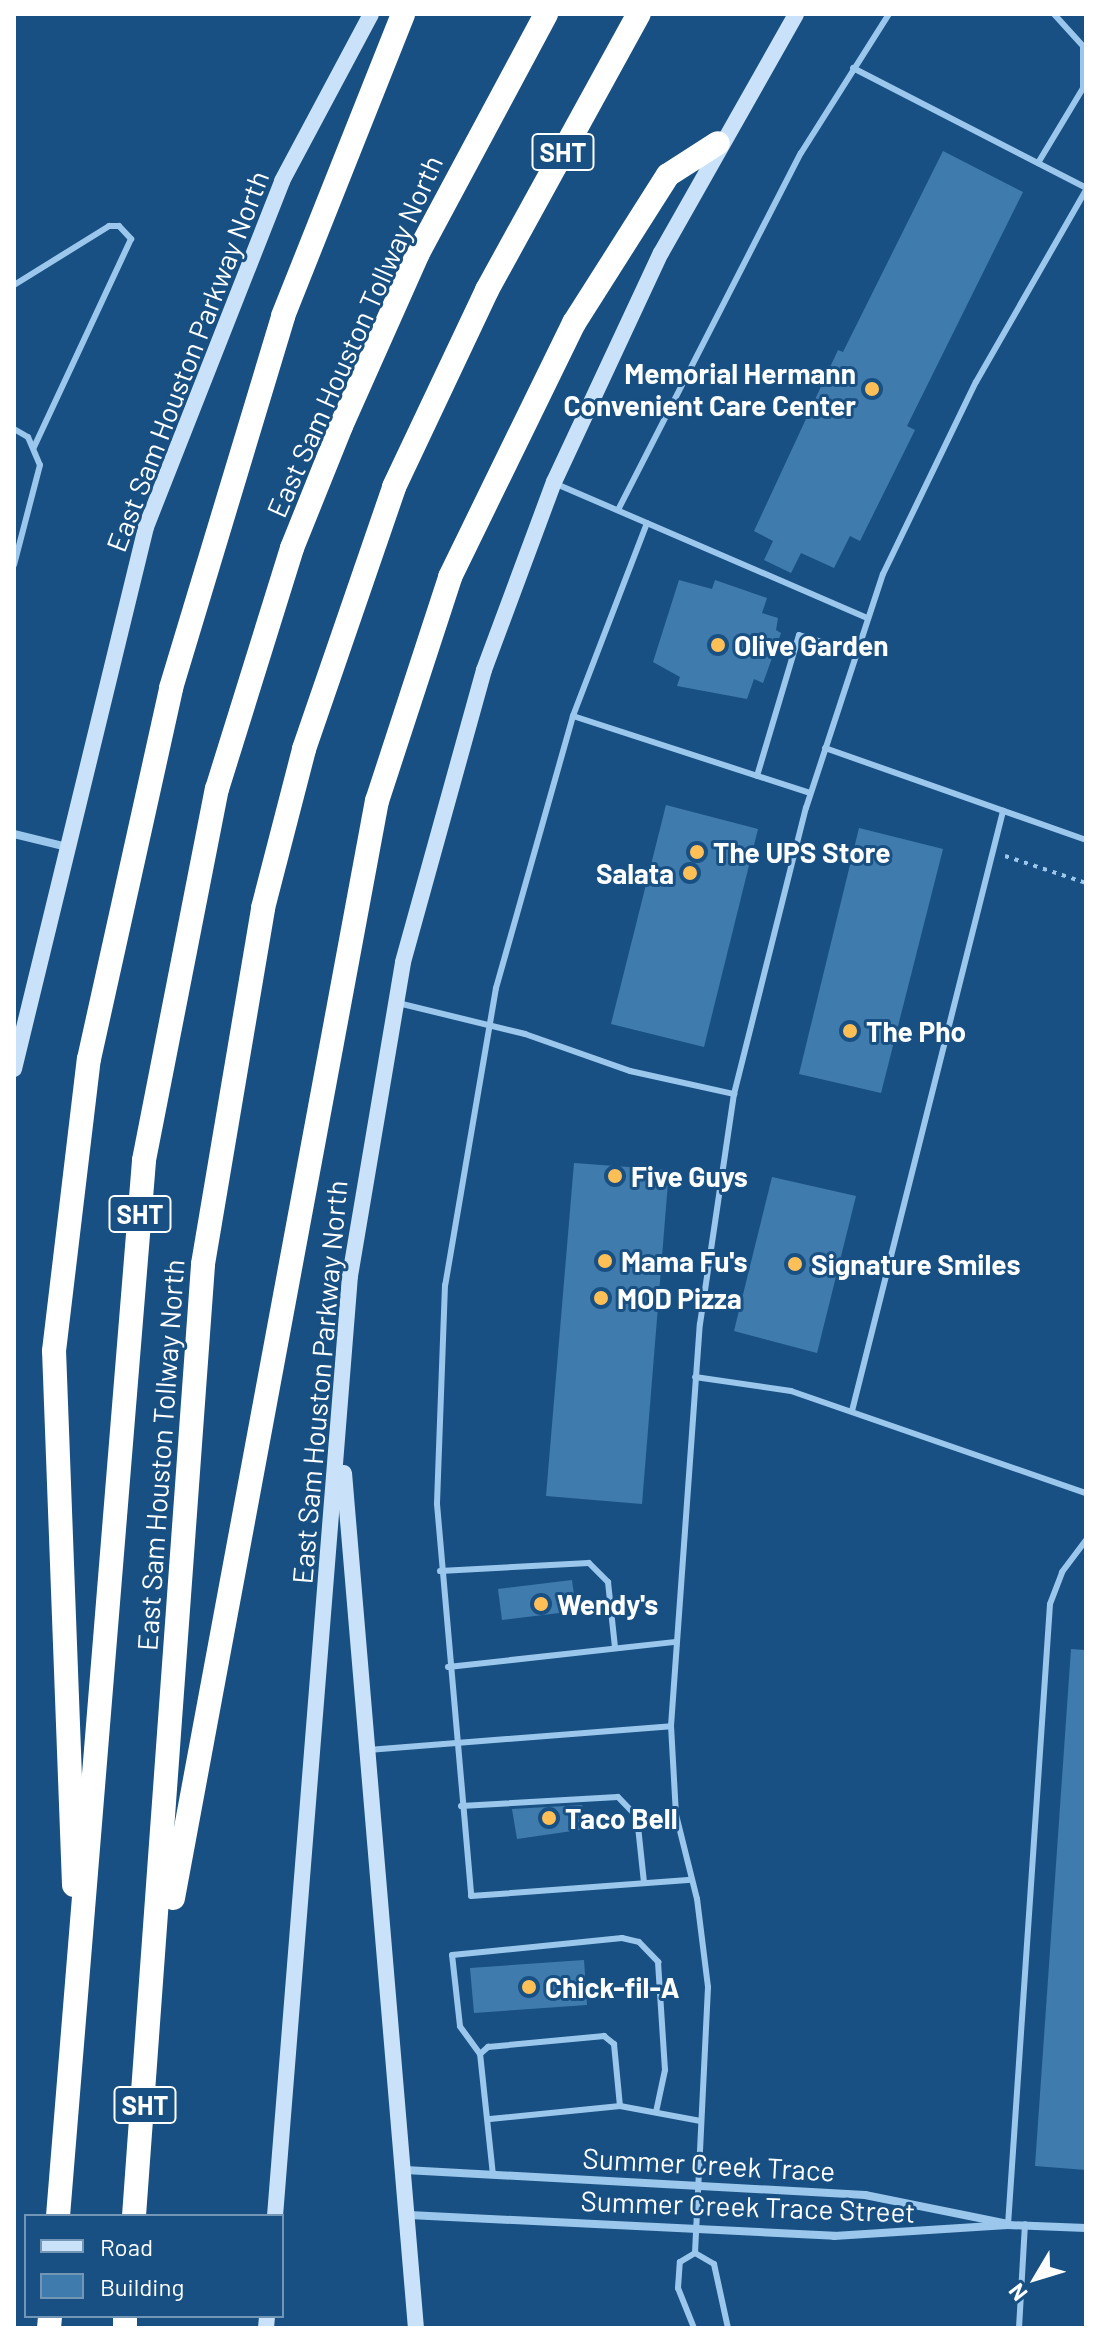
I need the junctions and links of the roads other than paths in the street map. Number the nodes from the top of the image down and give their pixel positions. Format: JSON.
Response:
{"nodes":[{"id":1,"x":371,"y":14,"type":"edge"},
{"id":2,"x":403,"y":14,"type":"edge"},
{"id":3,"x":546,"y":14,"type":"edge"},
{"id":4,"x":639,"y":14,"type":"edge"},
{"id":5,"x":796,"y":14,"type":"edge"},
{"id":6,"x":889,"y":14,"type":"edge"},
{"id":7,"x":1054,"y":14,"type":"edge"},
{"id":8,"x":853,"y":68,"type":"junction"},
{"id":9,"x":718,"y":143,"type":"junction"},
{"id":10,"x":1038,"y":163,"type":"junction"},
{"id":11,"x":1086,"y":189,"type":"edge"},
{"id":12,"x":14,"y":285,"type":"edge"},
{"id":13,"x":14,"y":429,"type":"edge"},
{"id":14,"x":34,"y":447,"type":"junction"},
{"id":15,"x":554,"y":482,"type":"junction"},
{"id":16,"x":618,"y":510,"type":"junction"},
{"id":17,"x":647,"y":523,"type":"junction"},
{"id":18,"x":14,"y":565,"type":"edge"},
{"id":19,"x":867,"y":618,"type":"junction"},
{"id":20,"x":855,"y":652,"type":"junction"},
{"id":21,"x":573,"y":716,"type":"junction"},
{"id":22,"x":825,"y":748,"type":"junction"},
{"id":23,"x":757,"y":776,"type":"junction"},
{"id":24,"x":810,"y":793,"type":"junction"},
{"id":25,"x":1003,"y":811,"type":"junction"},
{"id":26,"x":14,"y":834,"type":"edge"},
{"id":27,"x":1086,"y":840,"type":"edge"},
{"id":28,"x":63,"y":846,"type":"junction"},
{"id":29,"x":394,"y":1002,"type":"junction"},
{"id":30,"x":488,"y":1025,"type":"junction"},
{"id":31,"x":14,"y":1069,"type":"edge"},
{"id":32,"x":734,"y":1094,"type":"junction"},
{"id":33,"x":695,"y":1377,"type":"junction"},
{"id":34,"x":852,"y":1411,"type":"junction"},
{"id":35,"x":340,"y":1426,"type":"junction"},
{"id":36,"x":1086,"y":1493,"type":"edge"},
{"id":37,"x":1086,"y":1540,"type":"edge"},
{"id":38,"x":440,"y":1571,"type":"junction"},
{"id":39,"x":676,"y":1642,"type":"junction"},
{"id":40,"x":615,"y":1647,"type":"junction"},
{"id":41,"x":448,"y":1667,"type":"junction"},
{"id":42,"x":671,"y":1726,"type":"junction"},
{"id":43,"x":454,"y":1743,"type":"junction"},
{"id":44,"x":368,"y":1750,"type":"junction"},
{"id":45,"x":461,"y":1806,"type":"junction"},
{"id":46,"x":691,"y":1880,"type":"junction"},
{"id":47,"x":644,"y":1883,"type":"junction"},
{"id":48,"x":155,"y":1994,"type":"junction"},
{"id":49,"x":78,"y":2001,"type":"junction"},
{"id":50,"x":480,"y":2054,"type":"junction"},
{"id":51,"x":620,"y":2106,"type":"junction"},
{"id":52,"x":656,"y":2112,"type":"junction"},
{"id":53,"x":490,"y":2119,"type":"junction"},
{"id":54,"x":701,"y":2121,"type":"junction"},
{"id":55,"x":405,"y":2170,"type":"junction"},
{"id":56,"x":493,"y":2175,"type":"junction"},
{"id":57,"x":698,"y":2185,"type":"junction"},
{"id":58,"x":58,"y":2214,"type":"edge"},
{"id":59,"x":134,"y":2214,"type":"edge"},
{"id":60,"x":275,"y":2214,"type":"edge"},
{"id":61,"x":409,"y":2215,"type":"junction"},
{"id":62,"x":1025,"y":2224,"type":"junction"},
{"id":63,"x":1008,"y":2225,"type":"junction"},
{"id":64,"x":695,"y":2228,"type":"junction"},
{"id":65,"x":1086,"y":2228,"type":"edge"},
{"id":66,"x":695,"y":2253,"type":"junction"},
{"id":67,"x":416,"y":2328,"type":"edge"},
{"id":68,"x":694,"y":2328,"type":"edge"},
{"id":69,"x":728,"y":2328,"type":"edge"},
{"id":70,"x":1019,"y":2328,"type":"edge"}],
"edges":[{"from":1,"to":28,"type":"main road","name":"East Sam Houston Parkway North"},
{"from":2,"to":49,"type":"highway"},
{"from":3,"to":49,"type":"highway","name":"East Sam Houston Tollway North","number":"SHT"},
{"from":4,"to":48,"type":"highway","name":"East Sam Houston Tollway North","number":"SHT"},
{"from":5,"to":9,"type":"main road","name":"East Sam Houston Parkway North"},
{"from":6,"to":8,"type":"lane"},
{"from":7,"to":10,"type":"lane"},
{"from":8,"to":10,"type":"lane"},
{"from":8,"to":16,"type":"lane"},
{"from":9,"to":15,"type":"main road","name":"East Sam Houston Parkway North"},
{"from":9,"to":48,"type":"highway"},
{"from":10,"to":11,"type":"lane"},
{"from":11,"to":19,"type":"lane"},
{"from":12,"to":14,"type":"lane"},
{"from":13,"to":14,"type":"lane"},
{"from":14,"to":18,"type":"lane"},
{"from":15,"to":16,"type":"lane"},
{"from":15,"to":29,"type":"main road","name":"East Sam Houston Parkway North"},
{"from":16,"to":17,"type":"lane"},
{"from":17,"to":19,"type":"lane"},
{"from":17,"to":21,"type":"lane"},
{"from":19,"to":20,"type":"lane"},
{"from":20,"to":22,"type":"lane"},
{"from":20,"to":23,"type":"lane"},
{"from":21,"to":23,"type":"lane"},
{"from":21,"to":30,"type":"lane"},
{"from":22,"to":24,"type":"lane"},
{"from":22,"to":25,"type":"lane"},
{"from":23,"to":24,"type":"lane"},
{"from":24,"to":32,"type":"lane"},
{"from":25,"to":27,"type":"lane"},
{"from":25,"to":34,"type":"lane"},
{"from":26,"to":28,"type":"street"},
{"from":28,"to":31,"type":"main road","name":"East Sam Houston Parkway North"},
{"from":29,"to":30,"type":"lane"},
{"from":29,"to":35,"type":"main road","name":"East Sam Houston Parkway North"},
{"from":30,"to":32,"type":"lane"},
{"from":30,"to":38,"type":"lane"},
{"from":32,"to":33,"type":"lane"},
{"from":33,"to":34,"type":"lane"},
{"from":33,"to":39,"type":"lane"},
{"from":34,"to":36,"type":"lane"},
{"from":35,"to":44,"type":"main road"},
{"from":35,"to":60,"type":"main road","name":"East Sam Houston Parkway North"},
{"from":37,"to":63,"type":"lane"},
{"from":38,"to":40,"type":"lane"},
{"from":38,"to":41,"type":"lane"},
{"from":39,"to":40,"type":"lane"},
{"from":39,"to":42,"type":"lane"},
{"from":40,"to":41,"type":"lane"},
{"from":41,"to":43,"type":"lane"},
{"from":42,"to":43,"type":"lane"},
{"from":42,"to":46,"type":"lane"},
{"from":43,"to":44,"type":"lane"},
{"from":43,"to":45,"type":"lane"},
{"from":44,"to":55,"type":"main road"},
{"from":45,"to":47,"type":"lane"},
{"from":45,"to":47,"type":"lane"},
{"from":46,"to":47,"type":"lane"},
{"from":46,"to":54,"type":"lane"},
{"from":48,"to":59,"type":"highway","name":"East Sam Houston Tollway North","number":"SHT"},
{"from":49,"to":58,"type":"highway","name":"East Sam Houston Tollway North","number":"SHT"},
{"from":50,"to":51,"type":"lane"},
{"from":50,"to":52,"type":"lane"},
{"from":50,"to":53,"type":"lane"},
{"from":51,"to":52,"type":"lane"},
{"from":51,"to":53,"type":"lane"},
{"from":52,"to":54,"type":"lane"},
{"from":53,"to":56,"type":"lane"},
{"from":54,"to":57,"type":"lane"},
{"from":55,"to":56,"type":"street","name":"Summer Creek Trace"},
{"from":55,"to":61,"type":"main road"},
{"from":56,"to":57,"type":"street","name":"Summer Creek Trace"},
{"from":57,"to":63,"type":"street","name":"Summer Creek Trace"},
{"from":57,"to":64,"type":"lane"},
{"from":61,"to":64,"type":"street","name":"Summer Creek Trace Street"},
{"from":61,"to":67,"type":"main road"},
{"from":62,"to":63,"type":"street","name":"Summer Creek Trace Street"},
{"from":62,"to":65,"type":"street","name":"Summer Creek Trace Street"},
{"from":62,"to":70,"type":"lane"},
{"from":63,"to":64,"type":"street","name":"Summer Creek Trace Street"},
{"from":64,"to":66,"type":"lane"},
{"from":66,"to":68,"type":"lane"},
{"from":66,"to":69,"type":"lane"}]}
